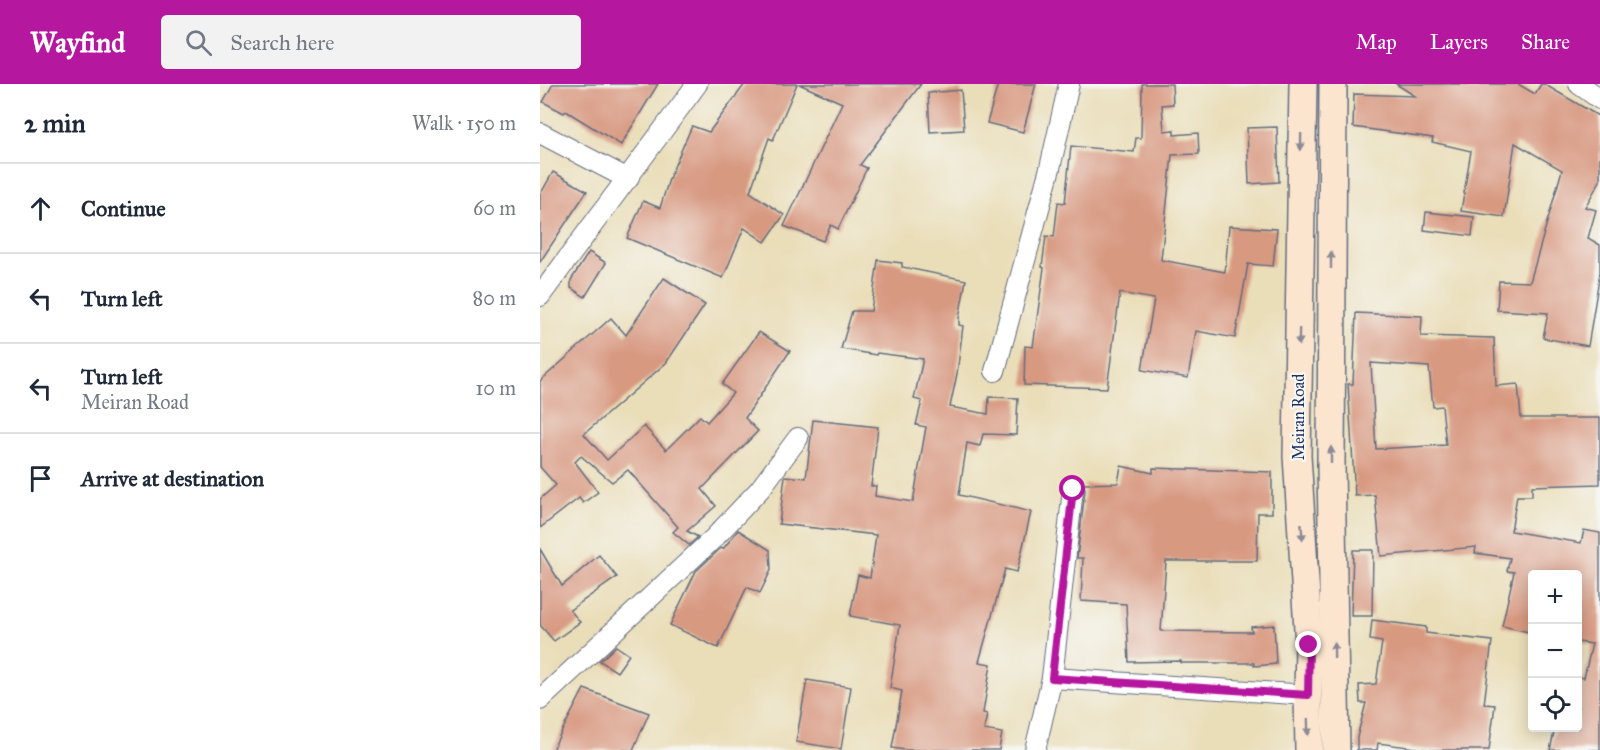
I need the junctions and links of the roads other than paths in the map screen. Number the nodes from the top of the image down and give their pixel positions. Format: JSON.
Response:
{"nodes":[{"id":1,"x":697,"y":84,"type":"edge"},
{"id":2,"x":1069,"y":84,"type":"edge"},
{"id":3,"x":1303,"y":84,"type":"edge"},
{"id":4,"x":1333,"y":84,"type":"edge"},
{"id":5,"x":1579,"y":84,"type":"edge"},
{"id":6,"x":1600,"y":99,"type":"edge"},
{"id":7,"x":540,"y":133,"type":"edge"},
{"id":8,"x":628,"y":179,"type":"junction"},
{"id":9,"x":540,"y":296,"type":"edge"},
{"id":10,"x":994,"y":371,"type":"dead end"},
{"id":11,"x":798,"y":438,"type":"dead end"},
{"id":12,"x":1073,"y":489,"type":"dead end"},
{"id":13,"x":1052,"y":678,"type":"junction"},
{"id":14,"x":1308,"y":695,"type":"junction"},
{"id":15,"x":540,"y":700,"type":"edge"},
{"id":16,"x":1035,"y":750,"type":"edge"},
{"id":17,"x":1309,"y":750,"type":"edge"},
{"id":18,"x":1336,"y":750,"type":"edge"}],
"edges":[{"from":1,"to":8,"type":"street"},
{"from":2,"to":10,"type":"street"},
{"from":3,"to":14,"type":"main road","name":"Meiran Road","one_way":true},
{"from":18,"to":4,"type":"main road","name":"Meiran Road","one_way":true},
{"from":5,"to":6,"type":"street"},
{"from":7,"to":8,"type":"street"},
{"from":8,"to":9,"type":"street"},
{"from":11,"to":15,"type":"street"},
{"from":12,"to":13,"type":"street"},
{"from":13,"to":14,"type":"street"},
{"from":13,"to":16,"type":"street"},
{"from":14,"to":17,"type":"main road","name":"Meiran Road","one_way":true}]}
